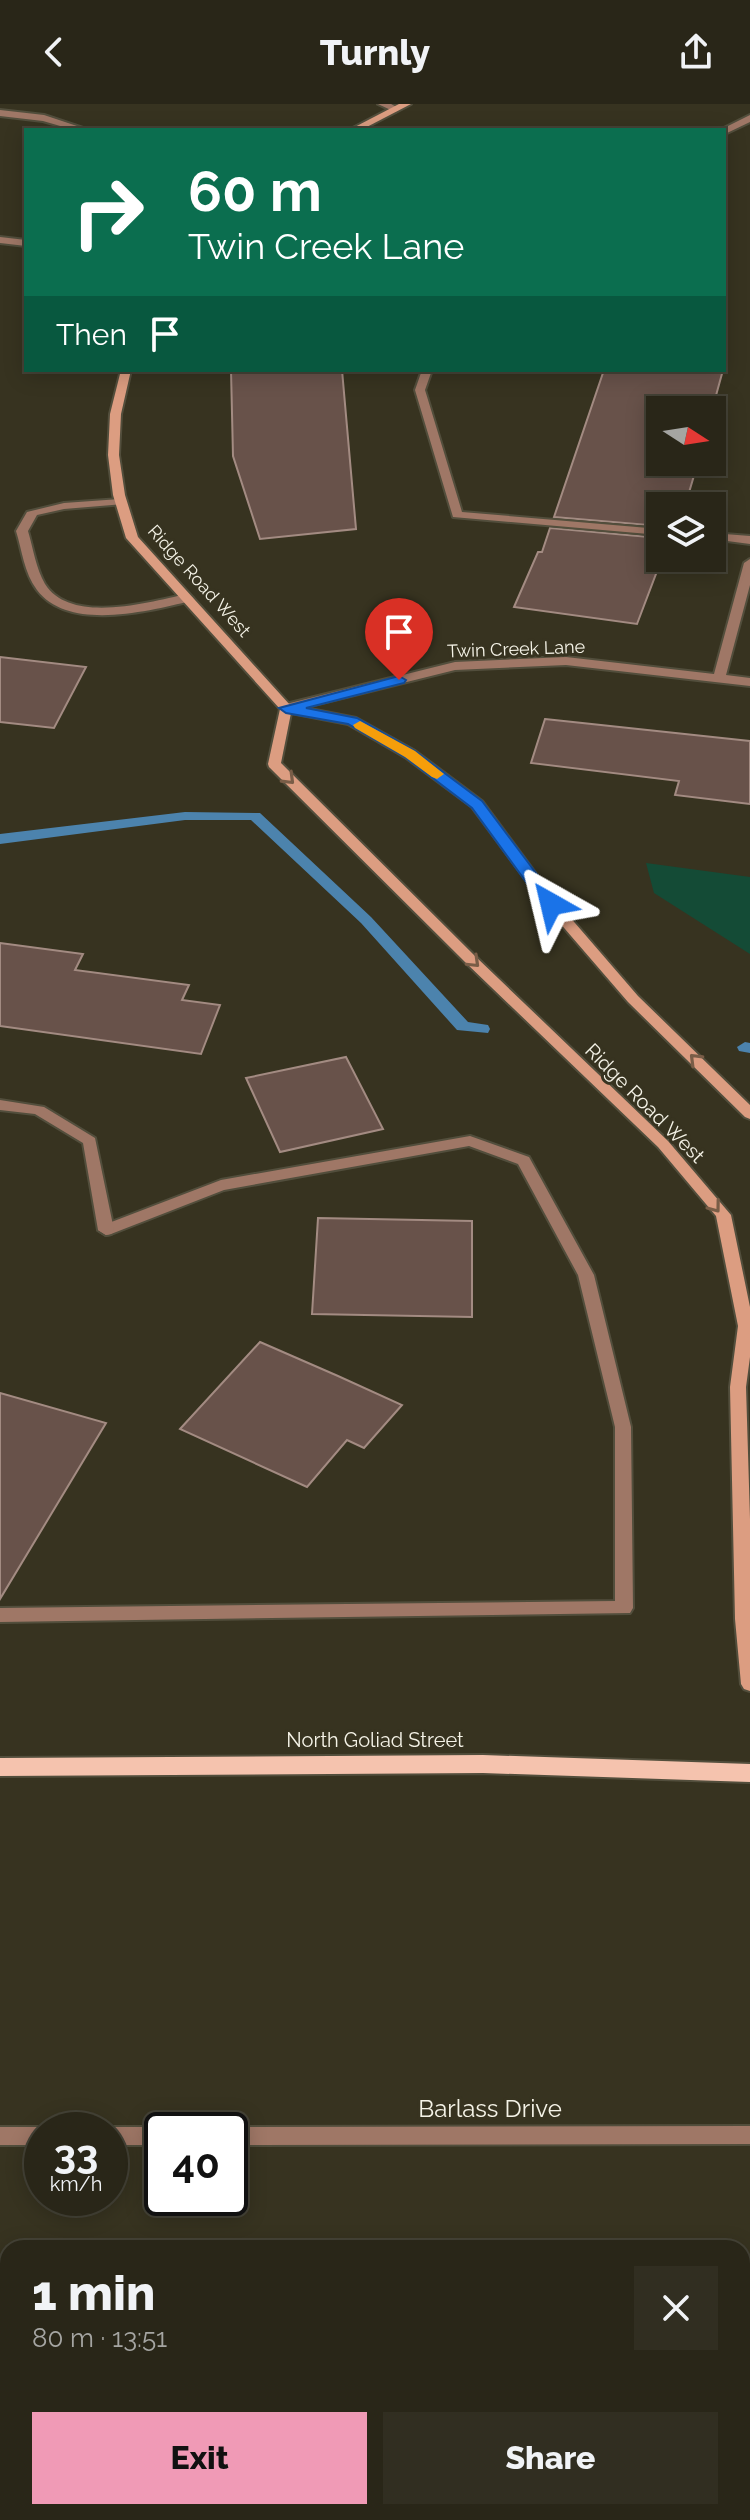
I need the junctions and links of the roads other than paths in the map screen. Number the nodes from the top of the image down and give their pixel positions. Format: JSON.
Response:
{"nodes":[{"id":1,"x":383,"y":104,"type":"edge"},
{"id":2,"x":406,"y":104,"type":"edge"},
{"id":3,"x":395,"y":109,"type":"junction"},
{"id":4,"x":0,"y":113,"type":"edge"},
{"id":5,"x":750,"y":118,"type":"edge"},
{"id":6,"x":77,"y":128,"type":"edge"},
{"id":7,"x":358,"y":128,"type":"edge"},
{"id":8,"x":726,"y":130,"type":"edge"},
{"id":9,"x":0,"y":240,"type":"edge"},
{"id":10,"x":24,"y":243,"type":"edge"},
{"id":11,"x":125,"y":372,"type":"edge"},
{"id":12,"x":426,"y":372,"type":"edge"},
{"id":13,"x":120,"y":502,"type":"junction"},
{"id":14,"x":646,"y":531,"type":"edge"},
{"id":15,"x":726,"y":537,"type":"edge"},
{"id":16,"x":750,"y":540,"type":"edge"},
{"id":17,"x":750,"y":563,"type":"edge"},
{"id":18,"x":187,"y":598,"type":"junction"},
{"id":19,"x":719,"y":677,"type":"junction"},
{"id":20,"x":750,"y":682,"type":"edge"},
{"id":21,"x":286,"y":708,"type":"junction"},
{"id":22,"x":0,"y":1105,"type":"edge"},
{"id":23,"x":750,"y":1114,"type":"edge"},
{"id":24,"x":748,"y":1326,"type":"edge"},
{"id":25,"x":0,"y":1615,"type":"edge"},
{"id":26,"x":750,"y":1684,"type":"edge"},
{"id":27,"x":0,"y":1767,"type":"edge"},
{"id":28,"x":750,"y":1773,"type":"edge"},
{"id":29,"x":750,"y":2135,"type":"edge"},
{"id":30,"x":0,"y":2136,"type":"edge"},
{"id":31,"x":24,"y":2136,"type":"edge"},
{"id":32,"x":248,"y":2136,"type":"edge"}],
"edges":[{"from":1,"to":3,"type":"street"},
{"from":2,"to":3,"type":"street"},
{"from":3,"to":7,"type":"street"},
{"from":4,"to":6,"type":"street"},
{"from":5,"to":8,"type":"street"},
{"from":9,"to":10,"type":"street"},
{"from":11,"to":13,"type":"street","name":"Ridge Road West"},
{"from":12,"to":14,"type":"street"},
{"from":13,"to":18,"type":"street","name":"Ridge Road West"},
{"from":13,"to":18,"type":"street"},
{"from":15,"to":16,"type":"street"},
{"from":17,"to":19,"type":"street"},
{"from":18,"to":21,"type":"street","name":"Ridge Road West"},
{"from":19,"to":20,"type":"street","name":"Twin Creek Lane"},
{"from":19,"to":21,"type":"street","name":"Twin Creek Lane"},
{"from":23,"to":21,"type":"street","one_way":true},
{"from":21,"to":24,"type":"street","name":"Ridge Road West","one_way":true},
{"from":22,"to":25,"type":"street"},
{"from":24,"to":26,"type":"street","name":"Ridge Road West"},
{"from":27,"to":28,"type":"main road","name":"North Goliad Street"},
{"from":29,"to":32,"type":"street","name":"Barlass Drive"},
{"from":30,"to":31,"type":"street"}]}
